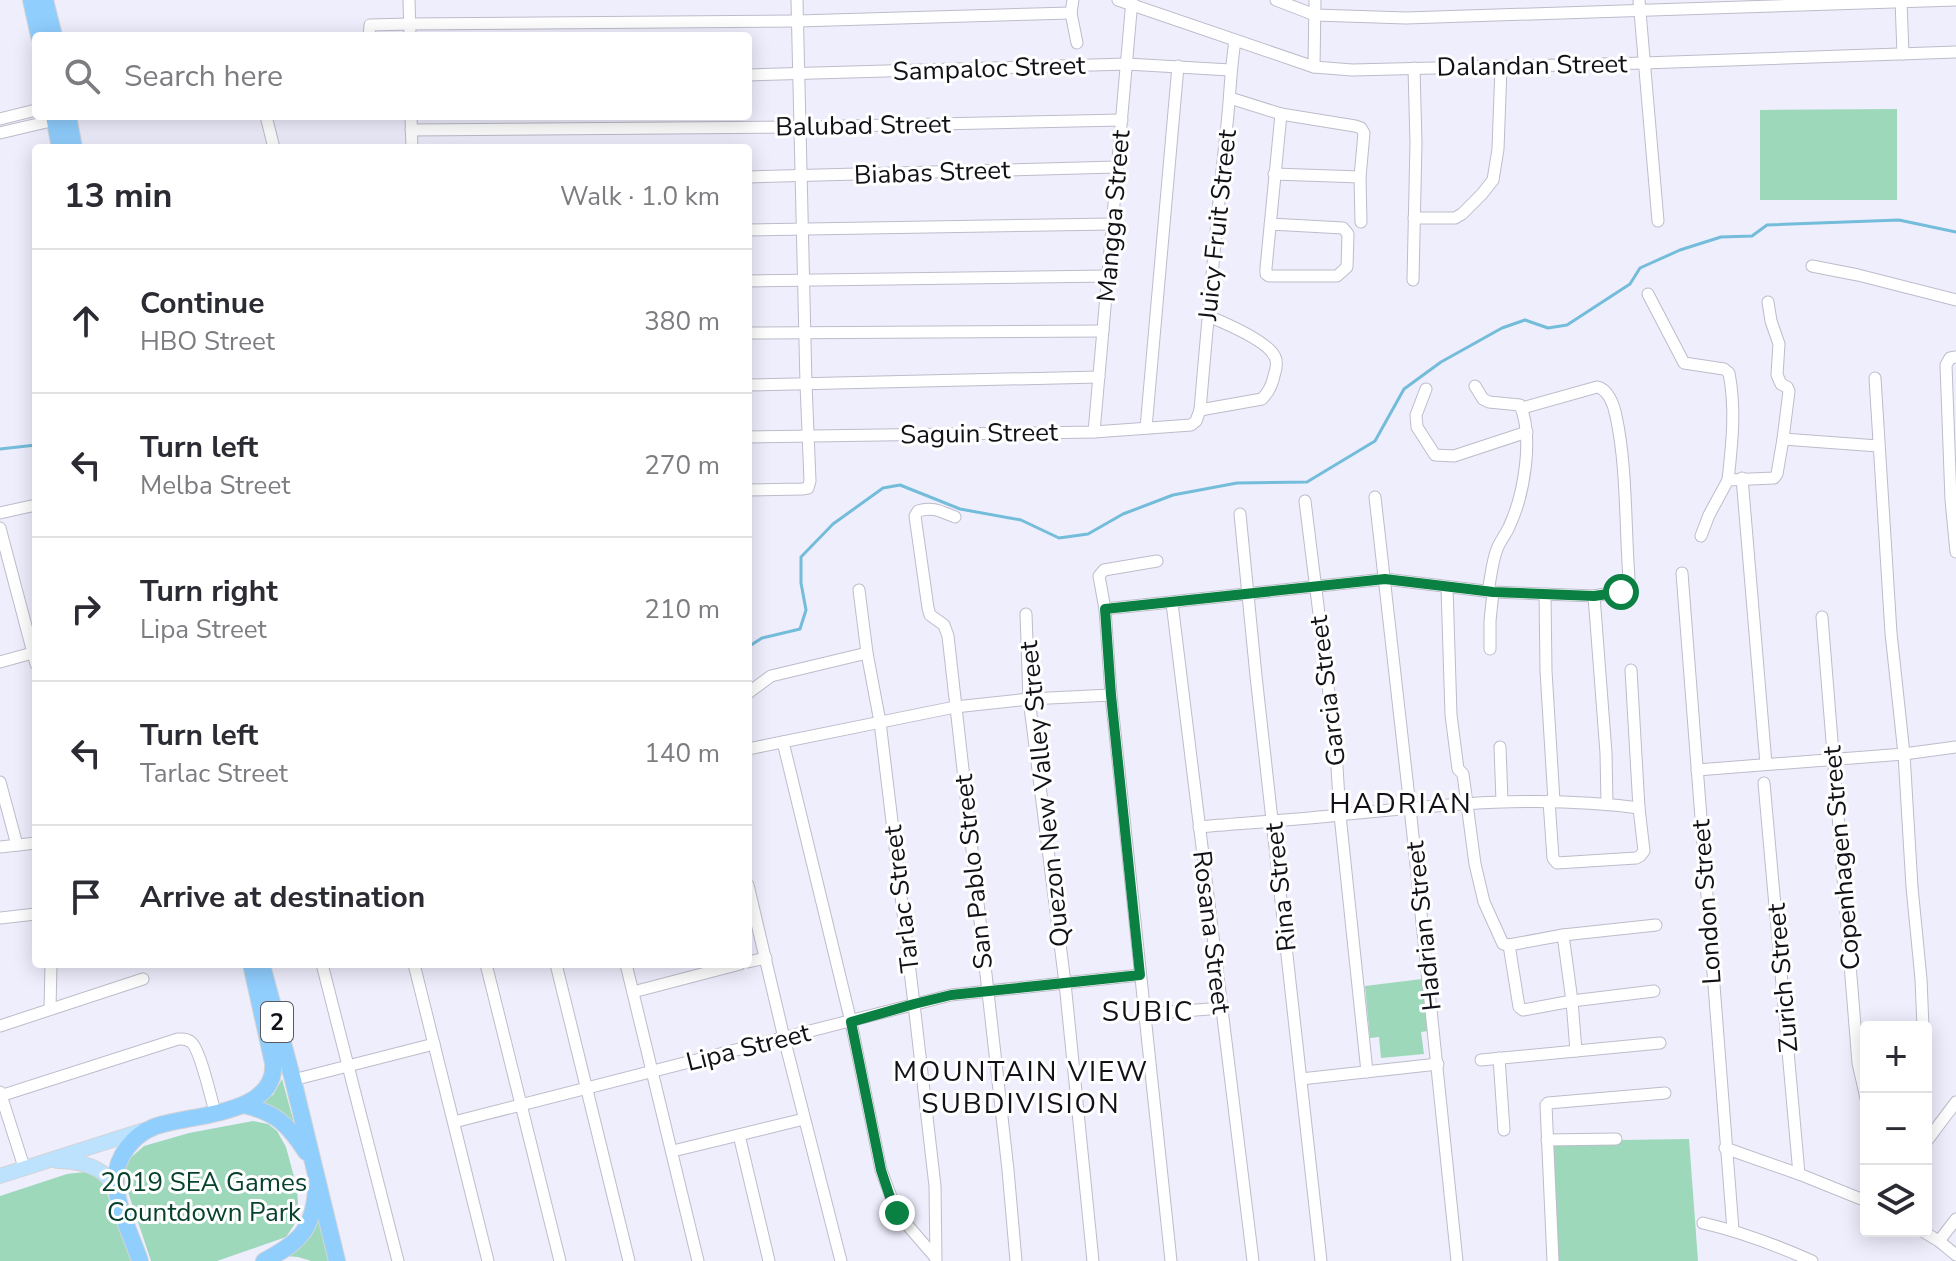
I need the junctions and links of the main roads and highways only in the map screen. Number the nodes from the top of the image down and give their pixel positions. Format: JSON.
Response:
{"nodes":[{"id":1,"x":31,"y":0,"type":"edge"},
{"id":2,"x":45,"y":0,"type":"edge"},
{"id":3,"x":38,"y":32,"type":"edge"},
{"id":4,"x":53,"y":32,"type":"edge"},
{"id":5,"x":59,"y":120,"type":"edge"},
{"id":6,"x":60,"y":120,"type":"edge"},
{"id":7,"x":60,"y":144,"type":"edge"},
{"id":8,"x":72,"y":144,"type":"edge"},
{"id":9,"x":252,"y":968,"type":"edge"},
{"id":10,"x":262,"y":968,"type":"edge"},
{"id":11,"x":244,"y":1105,"type":"junction"},
{"id":12,"x":152,"y":1127,"type":"junction"},
{"id":13,"x":45,"y":1161,"type":"junction"},
{"id":14,"x":315,"y":1170,"type":"junction"},
{"id":15,"x":0,"y":1176,"type":"edge"},
{"id":16,"x":117,"y":1193,"type":"junction"},
{"id":17,"x":140,"y":1261,"type":"edge"},
{"id":18,"x":263,"y":1261,"type":"edge"},
{"id":19,"x":293,"y":1261,"type":"edge"},
{"id":20,"x":337,"y":1261,"type":"edge"}],
"edges":[{"from":1,"to":3,"type":"highway"},
{"from":2,"to":4,"type":"highway"},
{"from":5,"to":7,"type":"highway"},
{"from":6,"to":8,"type":"highway"},
{"from":9,"to":11,"type":"highway","number":"2"},
{"from":10,"to":14,"type":"highway","number":"2"},
{"from":11,"to":12,"type":"highway"},
{"from":11,"to":14,"type":"highway"},
{"from":12,"to":13,"type":"main road"},
{"from":12,"to":16,"type":"highway"},
{"from":13,"to":15,"type":"main road"},
{"from":13,"to":16,"type":"main road"},
{"from":14,"to":18,"type":"highway"},
{"from":14,"to":20,"type":"highway","number":"2"},
{"from":16,"to":17,"type":"highway"},
{"from":18,"to":19,"type":"highway"}]}
